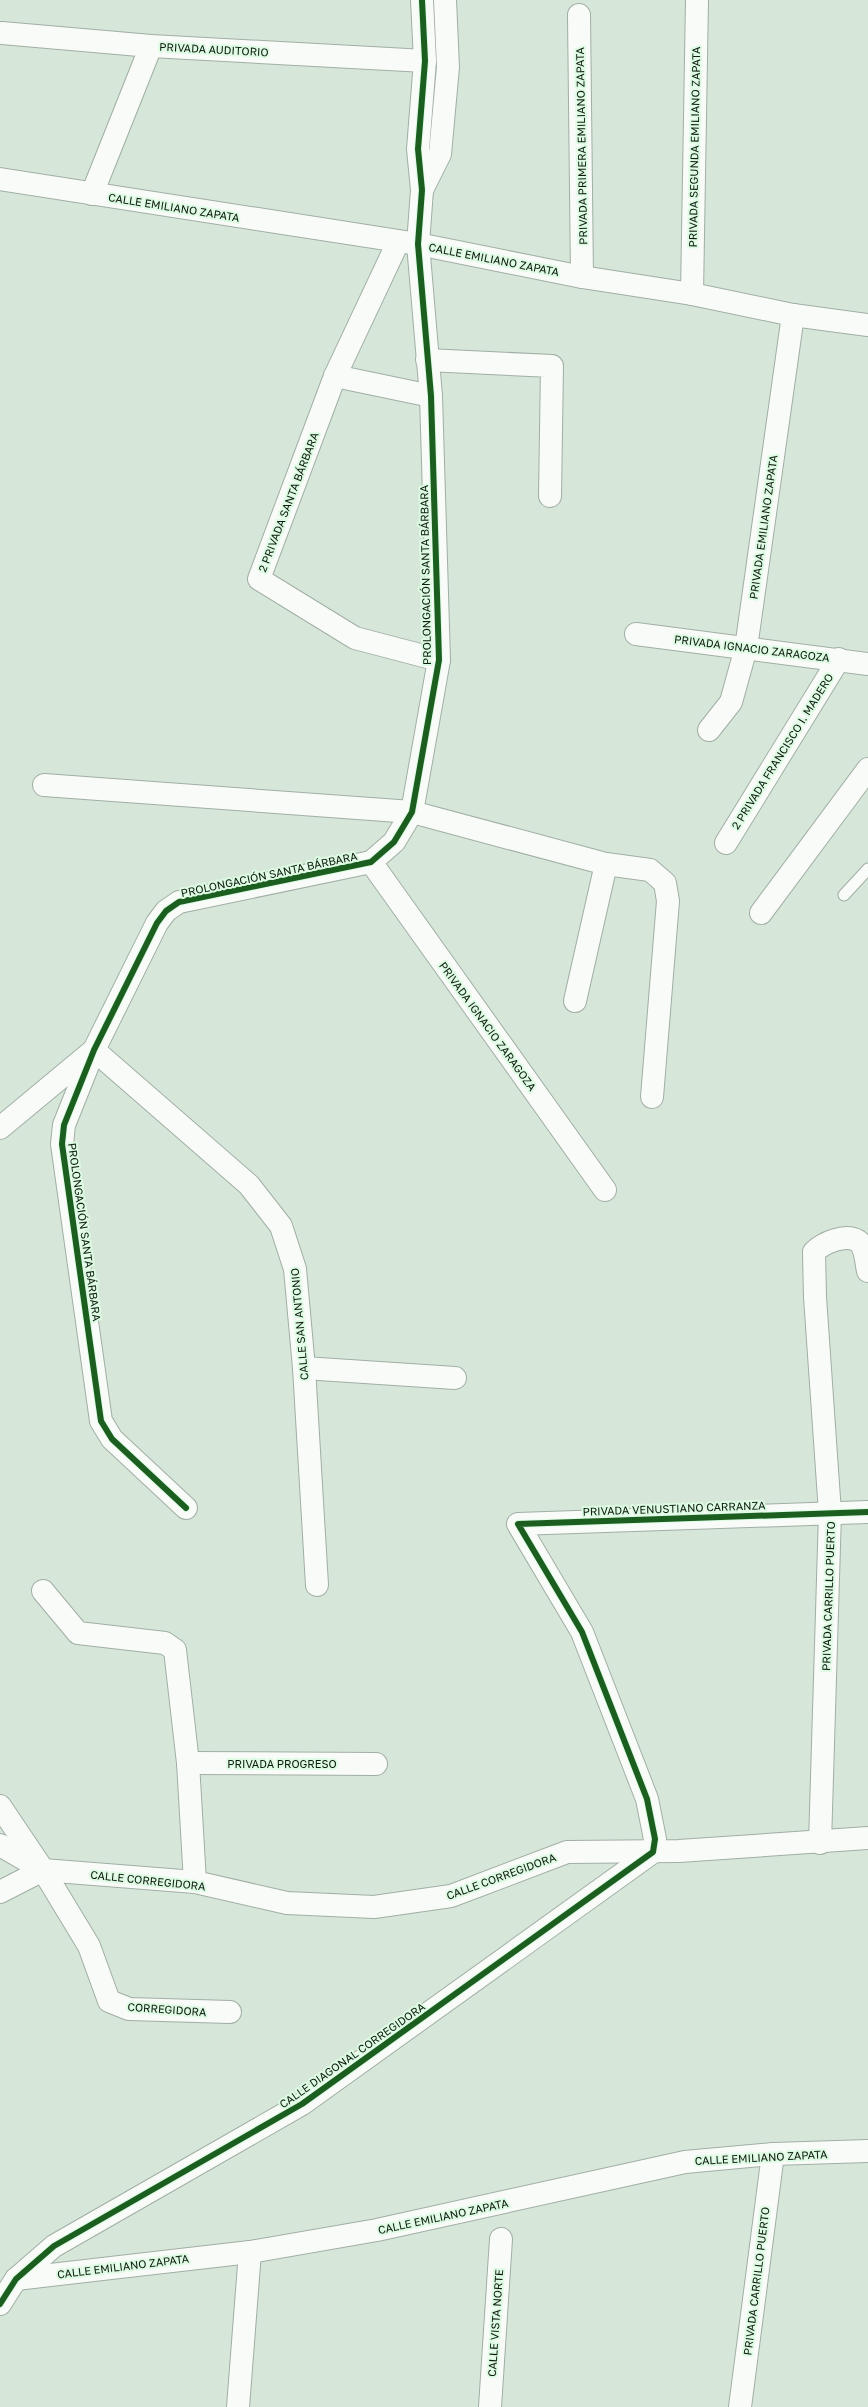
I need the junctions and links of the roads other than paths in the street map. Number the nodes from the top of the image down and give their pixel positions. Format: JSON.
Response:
{"nodes":[{"id":1,"x":422,"y":0,"type":"edge"},
{"id":2,"x":445,"y":0,"type":"edge"},
{"id":3,"x":697,"y":0,"type":"edge"},
{"id":4,"x":579,"y":15,"type":"dead end"},
{"id":5,"x":2,"y":33,"type":"dead end"},
{"id":6,"x":151,"y":46,"type":"junction"},
{"id":7,"x":425,"y":61,"type":"junction"},
{"id":8,"x":0,"y":179,"type":"edge"},
{"id":9,"x":422,"y":190,"type":"junction"},
{"id":10,"x":92,"y":194,"type":"junction"},
{"id":11,"x":408,"y":243,"type":"junction"},
{"id":12,"x":582,"y":277,"type":"junction"},
{"id":13,"x":692,"y":294,"type":"junction"},
{"id":14,"x":793,"y":315,"type":"junction"},
{"id":15,"x":868,"y":325,"type":"edge"},
{"id":16,"x":427,"y":360,"type":"junction"},
{"id":17,"x":335,"y":376,"type":"junction"},
{"id":18,"x":431,"y":396,"type":"junction"},
{"id":19,"x":550,"y":496,"type":"dead end"},
{"id":20,"x":636,"y":634,"type":"dead end"},
{"id":21,"x":746,"y":648,"type":"junction"},
{"id":22,"x":839,"y":659,"type":"junction"},
{"id":23,"x":439,"y":660,"type":"junction"},
{"id":24,"x":868,"y":664,"type":"edge"},
{"id":25,"x":709,"y":730,"type":"dead end"},
{"id":26,"x":868,"y":769,"type":"edge"},
{"id":27,"x":44,"y":785,"type":"dead end"},
{"id":28,"x":412,"y":812,"type":"junction"},
{"id":29,"x":726,"y":843,"type":"dead end"},
{"id":30,"x":371,"y":862,"type":"junction"},
{"id":31,"x":606,"y":864,"type":"junction"},
{"id":32,"x":868,"y":868,"type":"edge"},
{"id":33,"x":844,"y":895,"type":"dead end"},
{"id":34,"x":761,"y":913,"type":"dead end"},
{"id":35,"x":575,"y":1001,"type":"dead end"},
{"id":36,"x":94,"y":1050,"type":"junction"},
{"id":37,"x":652,"y":1097,"type":"dead end"},
{"id":38,"x":0,"y":1128,"type":"edge"},
{"id":39,"x":605,"y":1190,"type":"dead end"},
{"id":40,"x":868,"y":1271,"type":"edge"},
{"id":41,"x":304,"y":1368,"type":"junction"},
{"id":42,"x":455,"y":1378,"type":"dead end"},
{"id":43,"x":186,"y":1508,"type":"dead end"},
{"id":44,"x":868,"y":1512,"type":"edge"},
{"id":45,"x":830,"y":1513,"type":"junction"},
{"id":46,"x":317,"y":1585,"type":"dead end"},
{"id":47,"x":43,"y":1591,"type":"dead end"},
{"id":48,"x":188,"y":1763,"type":"junction"},
{"id":49,"x":376,"y":1764,"type":"dead end"},
{"id":50,"x":0,"y":1806,"type":"edge"},
{"id":51,"x":868,"y":1838,"type":"edge"},
{"id":52,"x":820,"y":1843,"type":"junction"},
{"id":53,"x":0,"y":1845,"type":"edge"},
{"id":54,"x":653,"y":1852,"type":"junction"},
{"id":55,"x":43,"y":1870,"type":"junction"},
{"id":56,"x":195,"y":1882,"type":"junction"},
{"id":57,"x":0,"y":1892,"type":"edge"},
{"id":58,"x":230,"y":2012,"type":"dead end"},
{"id":59,"x":868,"y":2151,"type":"edge"},
{"id":60,"x":773,"y":2154,"type":"junction"},
{"id":61,"x":501,"y":2239,"type":"dead end"},
{"id":62,"x":250,"y":2252,"type":"junction"},
{"id":63,"x":16,"y":2278,"type":"junction"},
{"id":64,"x":0,"y":2304,"type":"edge"},
{"id":65,"x":238,"y":2407,"type":"edge"},
{"id":66,"x":490,"y":2407,"type":"edge"},
{"id":67,"x":740,"y":2407,"type":"edge"}],
"edges":[{"from":1,"to":7,"type":"street","name":"PROLONGACIÓN SANTA BÁRBARA"},
{"from":2,"to":9,"type":"street","name":"PROLONGACIÓN SANTA BÁRBARA"},
{"from":3,"to":13,"type":"street","name":"PRIVADA SEGUNDA EMILIANO ZAPATA"},
{"from":4,"to":12,"type":"street","name":"PRIVADA PRIMERA EMILIANO ZAPATA"},
{"from":5,"to":6,"type":"street","name":"PRIVADA AUDITORIO"},
{"from":6,"to":7,"type":"street","name":"PRIVADA AUDITORIO"},
{"from":6,"to":10,"type":"street"},
{"from":7,"to":9,"type":"street","name":"PROLONGACIÓN SANTA BÁRBARA"},
{"from":8,"to":10,"type":"street","name":"CALLE EMILIANO ZAPATA"},
{"from":9,"to":11,"type":"street","name":"PROLONGACIÓN SANTA BÁRBARA"},
{"from":10,"to":11,"type":"street","name":"CALLE EMILIANO ZAPATA"},
{"from":11,"to":12,"type":"street","name":"CALLE EMILIANO ZAPATA"},
{"from":11,"to":16,"type":"street","name":"PROLONGACIÓN SANTA BÁRBARA"},
{"from":11,"to":17,"type":"street","name":"2 PRIVADA SANTA BÁRBARA"},
{"from":12,"to":13,"type":"street","name":"CALLE EMILIANO ZAPATA"},
{"from":13,"to":14,"type":"street","name":"CALLE EMILIANO ZAPATA"},
{"from":14,"to":15,"type":"street","name":"CALLE EMILIANO ZAPATA"},
{"from":14,"to":21,"type":"street","name":"PRIVADA EMILIANO ZAPATA"},
{"from":16,"to":18,"type":"street","name":"PROLONGACIÓN SANTA BÁRBARA"},
{"from":16,"to":19,"type":"street"},
{"from":17,"to":18,"type":"street"},
{"from":17,"to":23,"type":"street","name":"2 PRIVADA SANTA BÁRBARA"},
{"from":18,"to":23,"type":"street","name":"PROLONGACIÓN SANTA BÁRBARA"},
{"from":20,"to":21,"type":"street","name":"PRIVADA IGNACIO ZARAGOZA"},
{"from":21,"to":22,"type":"street","name":"PRIVADA IGNACIO ZARAGOZA"},
{"from":21,"to":25,"type":"street","name":"PRIVADA EMILIANO ZAPATA"},
{"from":22,"to":24,"type":"street","name":"PRIVADA IGNACIO ZARAGOZA"},
{"from":22,"to":29,"type":"street","name":"2 PRIVADA FRANCISCO I. MADERO"},
{"from":23,"to":28,"type":"street","name":"PROLONGACIÓN SANTA BÁRBARA"},
{"from":26,"to":34,"type":"street"},
{"from":27,"to":28,"type":"street"},
{"from":28,"to":30,"type":"street","name":"PROLONGACIÓN SANTA BÁRBARA"},
{"from":28,"to":31,"type":"street"},
{"from":30,"to":36,"type":"street","name":"PROLONGACIÓN SANTA BÁRBARA"},
{"from":30,"to":39,"type":"street","name":"PRIVADA IGNACIO ZARAGOZA"},
{"from":31,"to":35,"type":"street"},
{"from":31,"to":37,"type":"street"},
{"from":32,"to":33,"type":"lane"},
{"from":36,"to":38,"type":"street"},
{"from":36,"to":41,"type":"street","name":"CALLE SAN ANTONIO"},
{"from":36,"to":43,"type":"street","name":"PROLONGACIÓN SANTA BÁRBARA"},
{"from":40,"to":45,"type":"street","name":"PRIVADA CARRILLO PUERTO"},
{"from":41,"to":42,"type":"street"},
{"from":41,"to":46,"type":"street","name":"CALLE SAN ANTONIO"},
{"from":44,"to":45,"type":"street","name":"PRIVADA VENUSTIANO CARRANZA"},
{"from":45,"to":52,"type":"street","name":"PRIVADA CARRILLO PUERTO"},
{"from":45,"to":54,"type":"street","name":"PRIVADA VENUSTIANO CARRANZA"},
{"from":47,"to":48,"type":"street"},
{"from":48,"to":49,"type":"street","name":"PRIVADA PROGRESO"},
{"from":48,"to":56,"type":"street"},
{"from":50,"to":55,"type":"street","name":"CORREGIDORA"},
{"from":51,"to":52,"type":"street","name":"CALLE CORREGIDORA"},
{"from":52,"to":54,"type":"street","name":"CALLE CORREGIDORA"},
{"from":53,"to":55,"type":"street","name":"CALLE CORREGIDORA"},
{"from":54,"to":56,"type":"street","name":"CALLE CORREGIDORA"},
{"from":54,"to":63,"type":"street","name":"CALLE DIAGONAL CORREGIDORA"},
{"from":55,"to":56,"type":"street","name":"CALLE CORREGIDORA"},
{"from":55,"to":57,"type":"street"},
{"from":55,"to":58,"type":"street","name":"CORREGIDORA"},
{"from":59,"to":60,"type":"street","name":"CALLE EMILIANO ZAPATA"},
{"from":60,"to":62,"type":"street","name":"CALLE EMILIANO ZAPATA"},
{"from":60,"to":67,"type":"street","name":"PRIVADA CARRILLO PUERTO"},
{"from":61,"to":66,"type":"street","name":"CALLE VISTA NORTE"},
{"from":62,"to":63,"type":"street","name":"CALLE EMILIANO ZAPATA"},
{"from":62,"to":65,"type":"street"},
{"from":63,"to":64,"type":"street","name":"CALLE DIAGONAL CORREGIDORA"}]}
